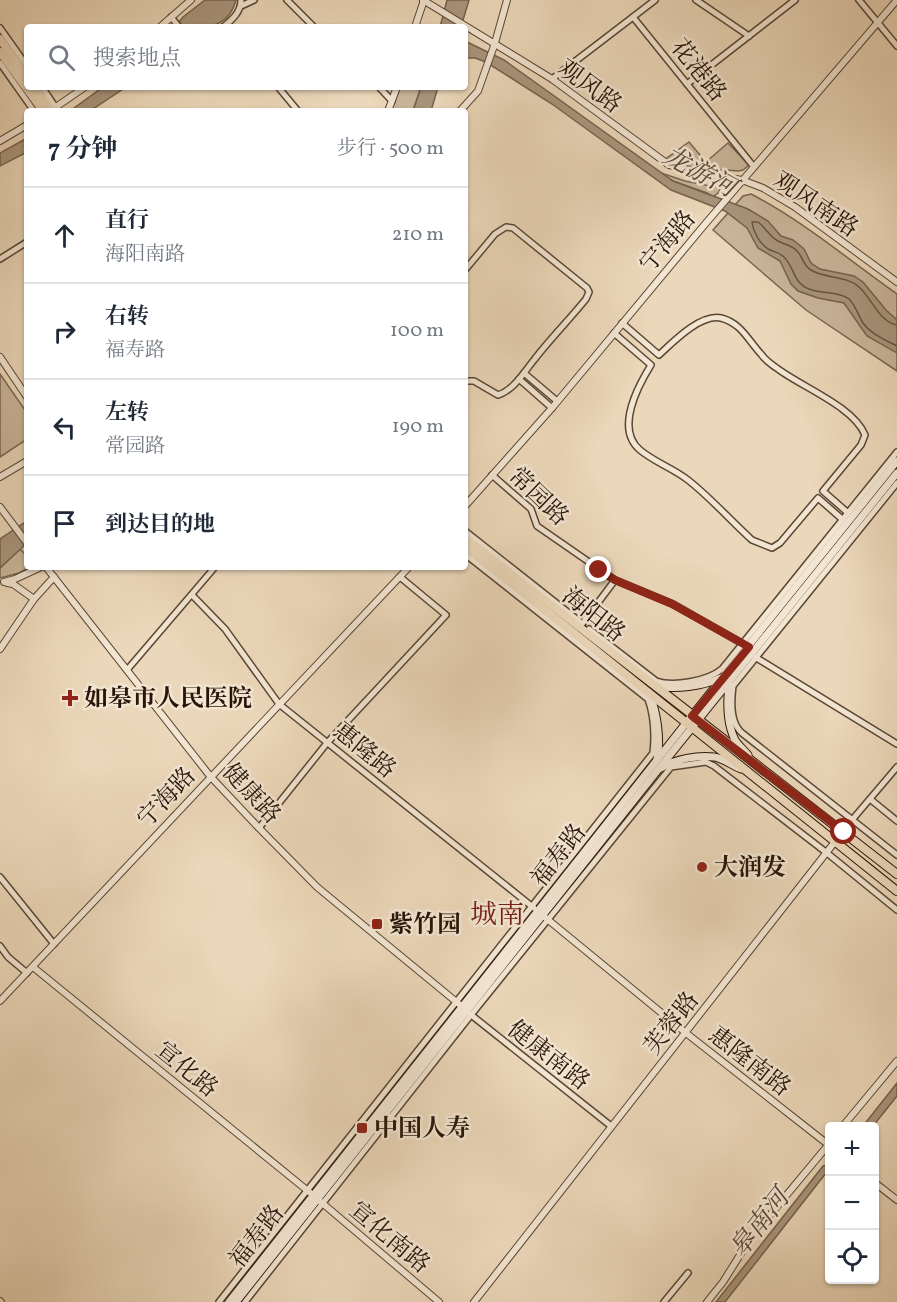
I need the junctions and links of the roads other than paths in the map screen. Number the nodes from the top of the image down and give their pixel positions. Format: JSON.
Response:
{"nodes":[{"id":1,"x":190,"y":0,"type":"edge"},
{"id":2,"x":254,"y":0,"type":"edge"},
{"id":3,"x":287,"y":0,"type":"edge"},
{"id":4,"x":423,"y":0,"type":"edge"},
{"id":5,"x":507,"y":0,"type":"edge"},
{"id":6,"x":655,"y":0,"type":"edge"},
{"id":7,"x":696,"y":0,"type":"edge"},
{"id":8,"x":795,"y":0,"type":"edge"},
{"id":9,"x":859,"y":0,"type":"edge"},
{"id":10,"x":897,"y":0,"type":"edge"},
{"id":11,"x":241,"y":3,"type":"edge"},
{"id":12,"x":171,"y":17,"type":"junction"},
{"id":13,"x":633,"y":17,"type":"junction"},
{"id":14,"x":878,"y":23,"type":"junction"},
{"id":15,"x":163,"y":24,"type":"edge"},
{"id":16,"x":177,"y":24,"type":"edge"},
{"id":17,"x":227,"y":24,"type":"edge"},
{"id":18,"x":311,"y":24,"type":"edge"},
{"id":19,"x":416,"y":24,"type":"edge"},
{"id":20,"x":462,"y":24,"type":"edge"},
{"id":21,"x":0,"y":28,"type":"edge"},
{"id":22,"x":468,"y":28,"type":"edge"},
{"id":23,"x":749,"y":36,"type":"junction"},
{"id":24,"x":0,"y":39,"type":"edge"},
{"id":25,"x":495,"y":43,"type":"junction"},
{"id":26,"x":897,"y":45,"type":"edge"},
{"id":27,"x":0,"y":52,"type":"edge"},
{"id":28,"x":24,"y":62,"type":"edge"},
{"id":29,"x":0,"y":63,"type":"edge"},
{"id":30,"x":24,"y":73,"type":"edge"},
{"id":31,"x":552,"y":79,"type":"junction"},
{"id":32,"x":687,"y":84,"type":"junction"},
{"id":33,"x":24,"y":85,"type":"edge"},
{"id":34,"x":28,"y":90,"type":"edge"},
{"id":35,"x":36,"y":90,"type":"edge"},
{"id":36,"x":43,"y":90,"type":"edge"},
{"id":37,"x":81,"y":90,"type":"edge"},
{"id":38,"x":280,"y":90,"type":"edge"},
{"id":39,"x":382,"y":90,"type":"edge"},
{"id":40,"x":396,"y":90,"type":"edge"},
{"id":41,"x":392,"y":101,"type":"junction"},
{"id":42,"x":32,"y":108,"type":"edge"},
{"id":43,"x":41,"y":108,"type":"edge"},
{"id":44,"x":51,"y":108,"type":"edge"},
{"id":45,"x":52,"y":108,"type":"edge"},
{"id":46,"x":56,"y":108,"type":"edge"},
{"id":47,"x":296,"y":108,"type":"edge"},
{"id":48,"x":389,"y":108,"type":"edge"},
{"id":49,"x":463,"y":108,"type":"edge"},
{"id":50,"x":24,"y":127,"type":"edge"},
{"id":51,"x":0,"y":141,"type":"edge"},
{"id":52,"x":754,"y":167,"type":"junction"},
{"id":53,"x":742,"y":180,"type":"junction"},
{"id":54,"x":24,"y":244,"type":"edge"},
{"id":55,"x":0,"y":259,"type":"edge"},
{"id":56,"x":468,"y":266,"type":"edge"},
{"id":57,"x":897,"y":282,"type":"edge"},
{"id":58,"x":622,"y":323,"type":"junction"},
{"id":59,"x":614,"y":333,"type":"junction"},
{"id":60,"x":659,"y":355,"type":"junction"},
{"id":61,"x":0,"y":357,"type":"edge"},
{"id":62,"x":651,"y":365,"type":"junction"},
{"id":63,"x":524,"y":373,"type":"junction"},
{"id":64,"x":519,"y":379,"type":"junction"},
{"id":65,"x":468,"y":381,"type":"edge"},
{"id":66,"x":24,"y":392,"type":"edge"},
{"id":67,"x":557,"y":401,"type":"junction"},
{"id":68,"x":552,"y":408,"type":"junction"},
{"id":69,"x":897,"y":452,"type":"edge"},
{"id":70,"x":897,"y":461,"type":"edge"},
{"id":71,"x":24,"y":463,"type":"edge"},
{"id":72,"x":897,"y":473,"type":"edge"},
{"id":73,"x":492,"y":475,"type":"junction"},
{"id":74,"x":0,"y":477,"type":"edge"},
{"id":75,"x":897,"y":483,"type":"edge"},
{"id":76,"x":823,"y":491,"type":"junction"},
{"id":77,"x":818,"y":498,"type":"junction"},
{"id":78,"x":468,"y":503,"type":"edge"},
{"id":79,"x":0,"y":507,"type":"edge"},
{"id":80,"x":847,"y":512,"type":"junction"},
{"id":81,"x":842,"y":519,"type":"junction"},
{"id":82,"x":468,"y":533,"type":"edge"},
{"id":83,"x":24,"y":539,"type":"edge"},
{"id":84,"x":468,"y":540,"type":"edge"},
{"id":85,"x":468,"y":548,"type":"edge"},
{"id":86,"x":468,"y":556,"type":"edge"},
{"id":87,"x":34,"y":570,"type":"edge"},
{"id":88,"x":48,"y":570,"type":"edge"},
{"id":89,"x":213,"y":570,"type":"edge"},
{"id":90,"x":406,"y":570,"type":"edge"},
{"id":91,"x":54,"y":577,"type":"junction"},
{"id":92,"x":400,"y":577,"type":"junction"},
{"id":93,"x":615,"y":580,"type":"junction"},
{"id":94,"x":2,"y":582,"type":"edge"},
{"id":95,"x":192,"y":595,"type":"junction"},
{"id":96,"x":34,"y":599,"type":"junction"},
{"id":97,"x":582,"y":624,"type":"junction"},
{"id":98,"x":0,"y":649,"type":"edge"},
{"id":99,"x":750,"y":651,"type":"junction"},
{"id":100,"x":127,"y":670,"type":"junction"},
{"id":101,"x":727,"y":680,"type":"junction"},
{"id":102,"x":650,"y":688,"type":"junction"},
{"id":103,"x":279,"y":704,"type":"junction"},
{"id":104,"x":693,"y":721,"type":"junction"},
{"id":105,"x":327,"y":744,"type":"junction"},
{"id":106,"x":897,"y":744,"type":"edge"},
{"id":107,"x":656,"y":761,"type":"junction"},
{"id":108,"x":757,"y":766,"type":"junction"},
{"id":109,"x":897,"y":767,"type":"edge"},
{"id":110,"x":657,"y":771,"type":"junction"},
{"id":111,"x":753,"y":775,"type":"junction"},
{"id":112,"x":210,"y":776,"type":"junction"},
{"id":113,"x":870,"y":799,"type":"junction"},
{"id":114,"x":852,"y":820,"type":"junction"},
{"id":115,"x":897,"y":820,"type":"edge"},
{"id":116,"x":259,"y":828,"type":"junction"},
{"id":117,"x":844,"y":832,"type":"junction"},
{"id":118,"x":836,"y":842,"type":"junction"},
{"id":119,"x":827,"y":853,"type":"junction"},
{"id":120,"x":897,"y":855,"type":"edge"},
{"id":121,"x":897,"y":874,"type":"edge"},
{"id":122,"x":0,"y":877,"type":"edge"},
{"id":123,"x":897,"y":891,"type":"edge"},
{"id":124,"x":897,"y":910,"type":"edge"},
{"id":125,"x":540,"y":913,"type":"junction"},
{"id":126,"x":54,"y":944,"type":"junction"},
{"id":127,"x":0,"y":946,"type":"edge"},
{"id":128,"x":33,"y":967,"type":"junction"},
{"id":129,"x":27,"y":973,"type":"junction"},
{"id":130,"x":0,"y":1001,"type":"edge"},
{"id":131,"x":464,"y":1008,"type":"junction"},
{"id":132,"x":686,"y":1033,"type":"junction"},
{"id":133,"x":897,"y":1061,"type":"edge"},
{"id":134,"x":846,"y":1122,"type":"edge"},
{"id":135,"x":611,"y":1126,"type":"junction"},
{"id":136,"x":825,"y":1142,"type":"edge"},
{"id":137,"x":825,"y":1150,"type":"edge"},
{"id":138,"x":879,"y":1186,"type":"edge"},
{"id":139,"x":315,"y":1198,"type":"junction"},
{"id":140,"x":897,"y":1200,"type":"edge"},
{"id":141,"x":688,"y":1273,"type":"dead end"},
{"id":142,"x":219,"y":1302,"type":"edge"},
{"id":143,"x":229,"y":1302,"type":"edge"},
{"id":144,"x":236,"y":1302,"type":"edge"},
{"id":145,"x":245,"y":1302,"type":"edge"},
{"id":146,"x":439,"y":1302,"type":"edge"},
{"id":147,"x":474,"y":1302,"type":"edge"},
{"id":148,"x":664,"y":1302,"type":"edge"},
{"id":149,"x":707,"y":1302,"type":"edge"}],
"edges":[{"from":1,"to":12,"type":"street"},
{"from":2,"to":11,"type":"street"},
{"from":3,"to":18,"type":"street"},
{"from":4,"to":19,"type":"street"},
{"from":4,"to":20,"type":"street","name":"观风路"},
{"from":5,"to":25,"type":"street"},
{"from":6,"to":13,"type":"street"},
{"from":7,"to":23,"type":"street"},
{"from":8,"to":23,"type":"street"},
{"from":9,"to":14,"type":"street"},
{"from":10,"to":14,"type":"street","name":"宁海路"},
{"from":11,"to":17,"type":"street"},
{"from":12,"to":15,"type":"street"},
{"from":12,"to":16,"type":"street"},
{"from":13,"to":31,"type":"street"},
{"from":13,"to":32,"type":"street","name":"花港路"},
{"from":14,"to":26,"type":"street"},
{"from":14,"to":52,"type":"street","name":"宁海路"},
{"from":21,"to":28,"type":"street"},
{"from":22,"to":25,"type":"street","name":"观风路"},
{"from":23,"to":32,"type":"street"},
{"from":24,"to":30,"type":"main road"},
{"from":25,"to":31,"type":"street","name":"观风路"},
{"from":25,"to":49,"type":"street"},
{"from":27,"to":33,"type":"main road"},
{"from":29,"to":42,"type":"street"},
{"from":31,"to":53,"type":"street","name":"观风路"},
{"from":32,"to":52,"type":"street","name":"花港路"},
{"from":34,"to":43,"type":"main road"},
{"from":35,"to":44,"type":"main road"},
{"from":36,"to":45,"type":"street"},
{"from":37,"to":46,"type":"street"},
{"from":38,"to":47,"type":"street"},
{"from":39,"to":41,"type":"street"},
{"from":40,"to":41,"type":"street"},
{"from":41,"to":48,"type":"street"},
{"from":50,"to":51,"type":"street"},
{"from":52,"to":53,"type":"street","name":"宁海路"},
{"from":53,"to":57,"type":"street","name":"观风南路"},
{"from":53,"to":58,"type":"street","name":"宁海路"},
{"from":54,"to":55,"type":"street"},
{"from":56,"to":63,"type":"street"},
{"from":58,"to":59,"type":"street","name":"宁海路"},
{"from":58,"to":60,"type":"street"},
{"from":59,"to":62,"type":"street"},
{"from":59,"to":67,"type":"street","name":"宁海路"},
{"from":60,"to":62,"type":"street"},
{"from":60,"to":76,"type":"street"},
{"from":61,"to":66,"type":"street"},
{"from":62,"to":77,"type":"street"},
{"from":63,"to":64,"type":"street"},
{"from":63,"to":67,"type":"street"},
{"from":64,"to":65,"type":"street"},
{"from":64,"to":68,"type":"street"},
{"from":67,"to":68,"type":"street","name":"宁海路"},
{"from":68,"to":73,"type":"street","name":"宁海路"},
{"from":69,"to":80,"type":"street"},
{"from":70,"to":99,"type":"main road","name":"福寿路"},
{"from":71,"to":74,"type":"street"},
{"from":72,"to":99,"type":"main road","name":"福寿路"},
{"from":73,"to":78,"type":"street","name":"宁海路"},
{"from":73,"to":93,"type":"street","name":"常园路"},
{"from":75,"to":99,"type":"street"},
{"from":76,"to":77,"type":"street"},
{"from":76,"to":80,"type":"street"},
{"from":77,"to":81,"type":"street"},
{"from":79,"to":83,"type":"street"},
{"from":80,"to":81,"type":"street"},
{"from":81,"to":99,"type":"street"},
{"from":82,"to":97,"type":"street"},
{"from":84,"to":102,"type":"main road","name":"海阳路"},
{"from":85,"to":102,"type":"main road","name":"海阳路"},
{"from":86,"to":125,"type":"street"},
{"from":87,"to":94,"type":"street"},
{"from":88,"to":91,"type":"street","name":"健康路"},
{"from":89,"to":95,"type":"street"},
{"from":90,"to":92,"type":"street","name":"宁海路"},
{"from":91,"to":96,"type":"street"},
{"from":91,"to":100,"type":"street","name":"健康路"},
{"from":92,"to":103,"type":"street","name":"宁海路"},
{"from":92,"to":105,"type":"street"},
{"from":93,"to":97,"type":"street"},
{"from":93,"to":99,"type":"street","name":"常园路"},
{"from":94,"to":96,"type":"street"},
{"from":95,"to":100,"type":"street"},
{"from":95,"to":103,"type":"street","name":"惠隆路"},
{"from":96,"to":98,"type":"street"},
{"from":97,"to":99,"type":"street"},
{"from":99,"to":101,"type":"main road","name":"福寿路"},
{"from":99,"to":106,"type":"street","name":"常园路"},
{"from":99,"to":114,"type":"street"},
{"from":100,"to":112,"type":"street","name":"健康路"},
{"from":101,"to":102,"type":"main road"},
{"from":101,"to":104,"type":"main road","name":"福寿路"},
{"from":101,"to":108,"type":"main road"},
{"from":102,"to":104,"type":"main road","name":"海阳路"},
{"from":102,"to":107,"type":"main road"},
{"from":103,"to":105,"type":"street","name":"惠隆路"},
{"from":103,"to":112,"type":"street","name":"宁海路"},
{"from":104,"to":107,"type":"main road","name":"福寿路"},
{"from":104,"to":108,"type":"main road"},
{"from":104,"to":110,"type":"main road","name":"福寿路"},
{"from":104,"to":111,"type":"main road"},
{"from":105,"to":116,"type":"street"},
{"from":105,"to":125,"type":"street","name":"惠隆路"},
{"from":107,"to":125,"type":"main road","name":"福寿路"},
{"from":108,"to":117,"type":"main road"},
{"from":109,"to":113,"type":"street","name":"芙蓉路"},
{"from":110,"to":111,"type":"main road"},
{"from":110,"to":125,"type":"main road","name":"福寿路"},
{"from":111,"to":118,"type":"main road"},
{"from":112,"to":116,"type":"street","name":"健康路"},
{"from":112,"to":126,"type":"street","name":"宁海路"},
{"from":113,"to":114,"type":"street","name":"芙蓉路"},
{"from":113,"to":115,"type":"street"},
{"from":114,"to":117,"type":"street","name":"芙蓉路"},
{"from":114,"to":120,"type":"street"},
{"from":116,"to":131,"type":"street","name":"健康路"},
{"from":117,"to":118,"type":"street","name":"芙蓉路"},
{"from":117,"to":121,"type":"main road"},
{"from":118,"to":119,"type":"street","name":"芙蓉路"},
{"from":118,"to":123,"type":"main road"},
{"from":119,"to":124,"type":"street"},
{"from":119,"to":125,"type":"street"},
{"from":119,"to":132,"type":"street","name":"芙蓉路"},
{"from":122,"to":126,"type":"street"},
{"from":125,"to":131,"type":"main road","name":"福寿路"},
{"from":125,"to":131,"type":"street"},
{"from":125,"to":132,"type":"street","name":"惠隆南路"},
{"from":126,"to":128,"type":"street","name":"宁海路"},
{"from":127,"to":129,"type":"street"},
{"from":128,"to":129,"type":"street","name":"宁海路"},
{"from":128,"to":139,"type":"street","name":"宣化路"},
{"from":129,"to":130,"type":"street","name":"宁海路"},
{"from":131,"to":135,"type":"street","name":"健康南路"},
{"from":131,"to":139,"type":"main road","name":"福寿路"},
{"from":131,"to":139,"type":"street"},
{"from":132,"to":135,"type":"street","name":"芙蓉路"},
{"from":132,"to":136,"type":"street","name":"惠隆南路"},
{"from":133,"to":134,"type":"street"},
{"from":135,"to":147,"type":"street","name":"芙蓉路"},
{"from":137,"to":149,"type":"street"},
{"from":138,"to":140,"type":"street"},
{"from":139,"to":142,"type":"street"},
{"from":139,"to":143,"type":"main road","name":"福寿路"},
{"from":139,"to":144,"type":"main road","name":"福寿路"},
{"from":139,"to":145,"type":"street"},
{"from":139,"to":146,"type":"street","name":"宣化南路"},
{"from":141,"to":148,"type":"street"}]}
